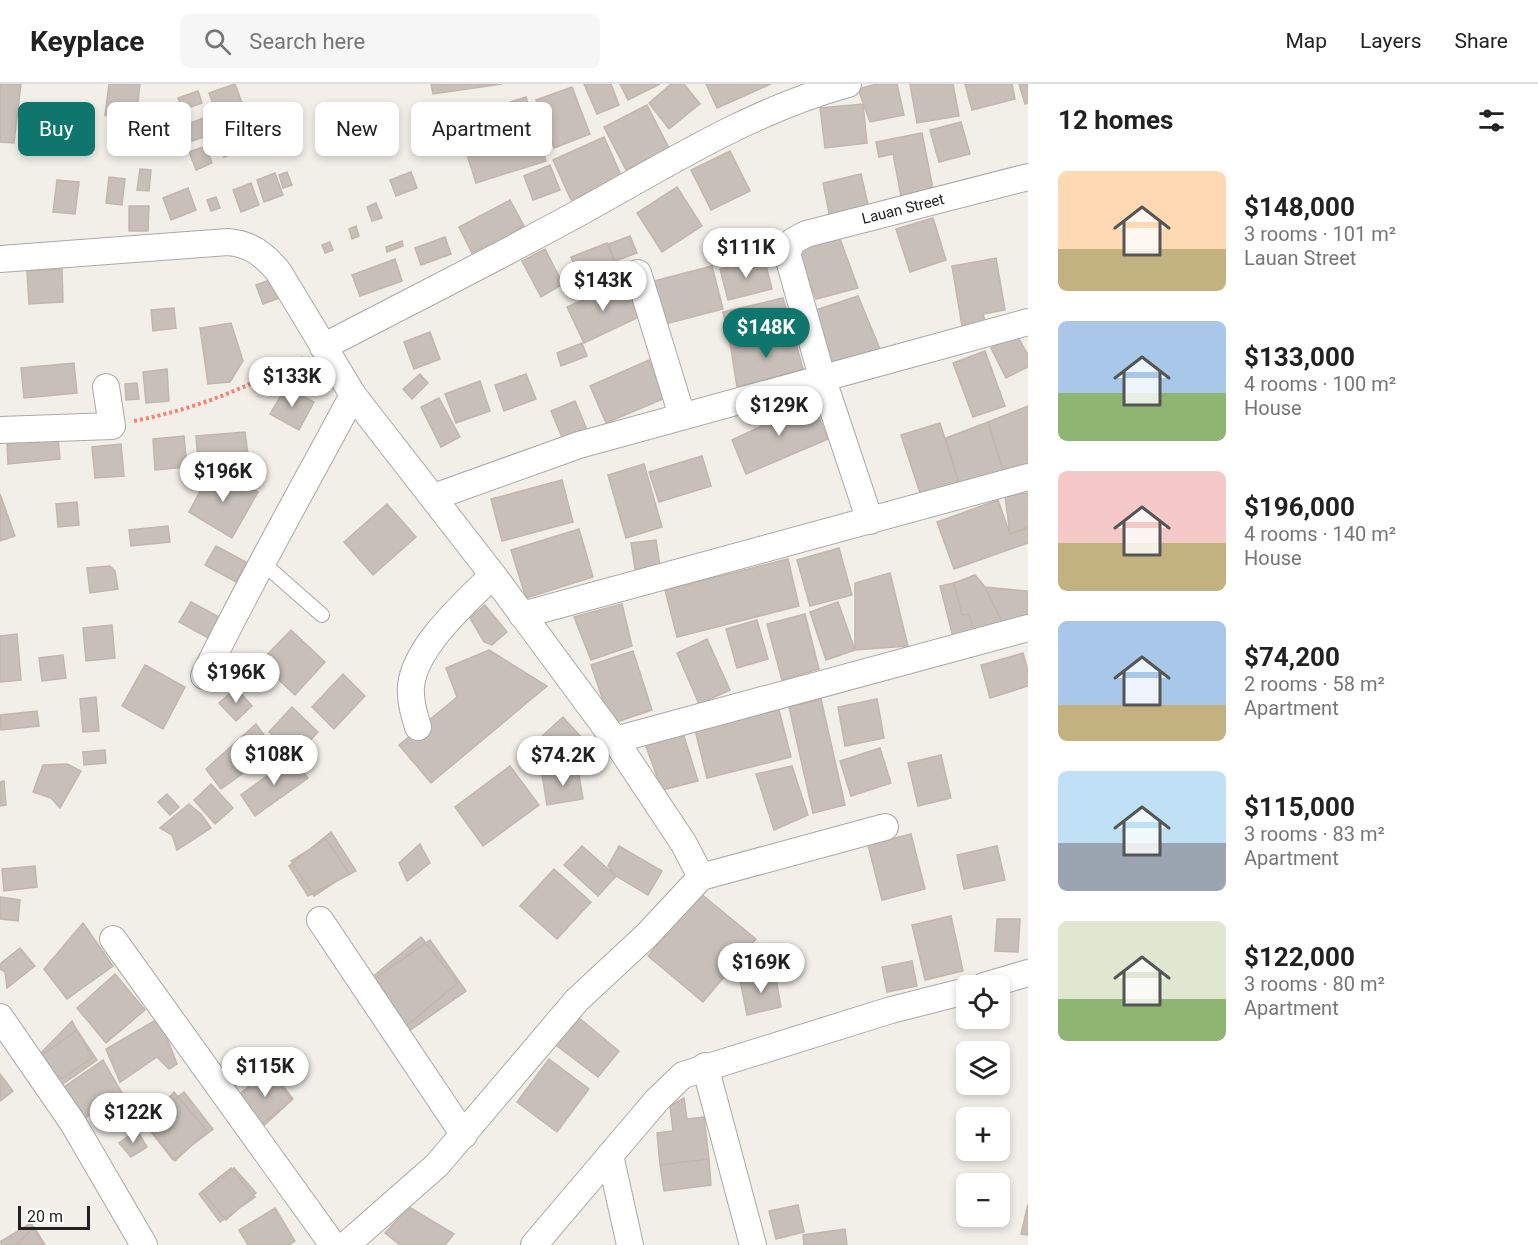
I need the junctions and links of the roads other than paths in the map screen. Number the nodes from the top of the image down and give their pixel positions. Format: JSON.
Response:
{"nodes":[{"id":1,"x":848,"y":84,"type":"edge"},
{"id":2,"x":1028,"y":177,"type":"edge"},
{"id":3,"x":0,"y":259,"type":"edge"},
{"id":4,"x":638,"y":273,"type":"dead end"},
{"id":5,"x":1028,"y":322,"type":"edge"},
{"id":6,"x":323,"y":347,"type":"junction"},
{"id":7,"x":822,"y":377,"type":"junction"},
{"id":8,"x":106,"y":387,"type":"dead end"},
{"id":9,"x":353,"y":395,"type":"junction"},
{"id":10,"x":682,"y":416,"type":"junction"},
{"id":11,"x":0,"y":430,"type":"edge"},
{"id":12,"x":1028,"y":477,"type":"edge"},
{"id":13,"x":434,"y":497,"type":"junction"},
{"id":14,"x":870,"y":521,"type":"junction"},
{"id":15,"x":264,"y":564,"type":"junction"},
{"id":16,"x":493,"y":575,"type":"junction"},
{"id":17,"x":322,"y":615,"type":"dead end"},
{"id":18,"x":522,"y":615,"type":"junction"},
{"id":19,"x":1028,"y":628,"type":"edge"},
{"id":20,"x":204,"y":676,"type":"dead end"},
{"id":21,"x":418,"y":728,"type":"dead end"},
{"id":22,"x":615,"y":740,"type":"junction"},
{"id":23,"x":885,"y":827,"type":"dead end"},
{"id":24,"x":701,"y":878,"type":"junction"},
{"id":25,"x":320,"y":920,"type":"dead end"},
{"id":26,"x":113,"y":939,"type":"dead end"},
{"id":27,"x":1028,"y":973,"type":"edge"},
{"id":28,"x":1010,"y":978,"type":"edge"},
{"id":29,"x":956,"y":994,"type":"edge"},
{"id":30,"x":0,"y":1017,"type":"edge"},
{"id":31,"x":705,"y":1066,"type":"junction"},
{"id":32,"x":464,"y":1135,"type":"junction"},
{"id":33,"x":610,"y":1155,"type":"junction"},
{"id":34,"x":144,"y":1245,"type":"edge"},
{"id":35,"x":333,"y":1245,"type":"edge"},
{"id":36,"x":346,"y":1245,"type":"edge"},
{"id":37,"x":534,"y":1245,"type":"edge"},
{"id":38,"x":630,"y":1245,"type":"edge"},
{"id":39,"x":753,"y":1245,"type":"edge"}],
"edges":[{"from":1,"to":6,"type":"street"},
{"from":2,"to":7,"type":"street","name":"Lauan Street"},
{"from":3,"to":6,"type":"street"},
{"from":4,"to":10,"type":"street"},
{"from":5,"to":7,"type":"street"},
{"from":6,"to":9,"type":"street"},
{"from":7,"to":10,"type":"street"},
{"from":7,"to":14,"type":"street"},
{"from":8,"to":11,"type":"street"},
{"from":9,"to":13,"type":"street"},
{"from":9,"to":15,"type":"street"},
{"from":10,"to":13,"type":"street"},
{"from":12,"to":14,"type":"street"},
{"from":13,"to":16,"type":"street"},
{"from":14,"to":18,"type":"street"},
{"from":15,"to":17,"type":"lane"},
{"from":15,"to":20,"type":"street"},
{"from":16,"to":18,"type":"street"},
{"from":16,"to":21,"type":"street"},
{"from":18,"to":22,"type":"street"},
{"from":19,"to":22,"type":"street"},
{"from":22,"to":24,"type":"street"},
{"from":23,"to":24,"type":"street"},
{"from":24,"to":32,"type":"street"},
{"from":25,"to":32,"type":"street"},
{"from":26,"to":35,"type":"street"},
{"from":27,"to":28,"type":"street"},
{"from":29,"to":31,"type":"street"},
{"from":30,"to":34,"type":"street"},
{"from":31,"to":33,"type":"street"},
{"from":31,"to":39,"type":"street"},
{"from":32,"to":36,"type":"street"},
{"from":33,"to":37,"type":"street"},
{"from":33,"to":38,"type":"street"}]}
